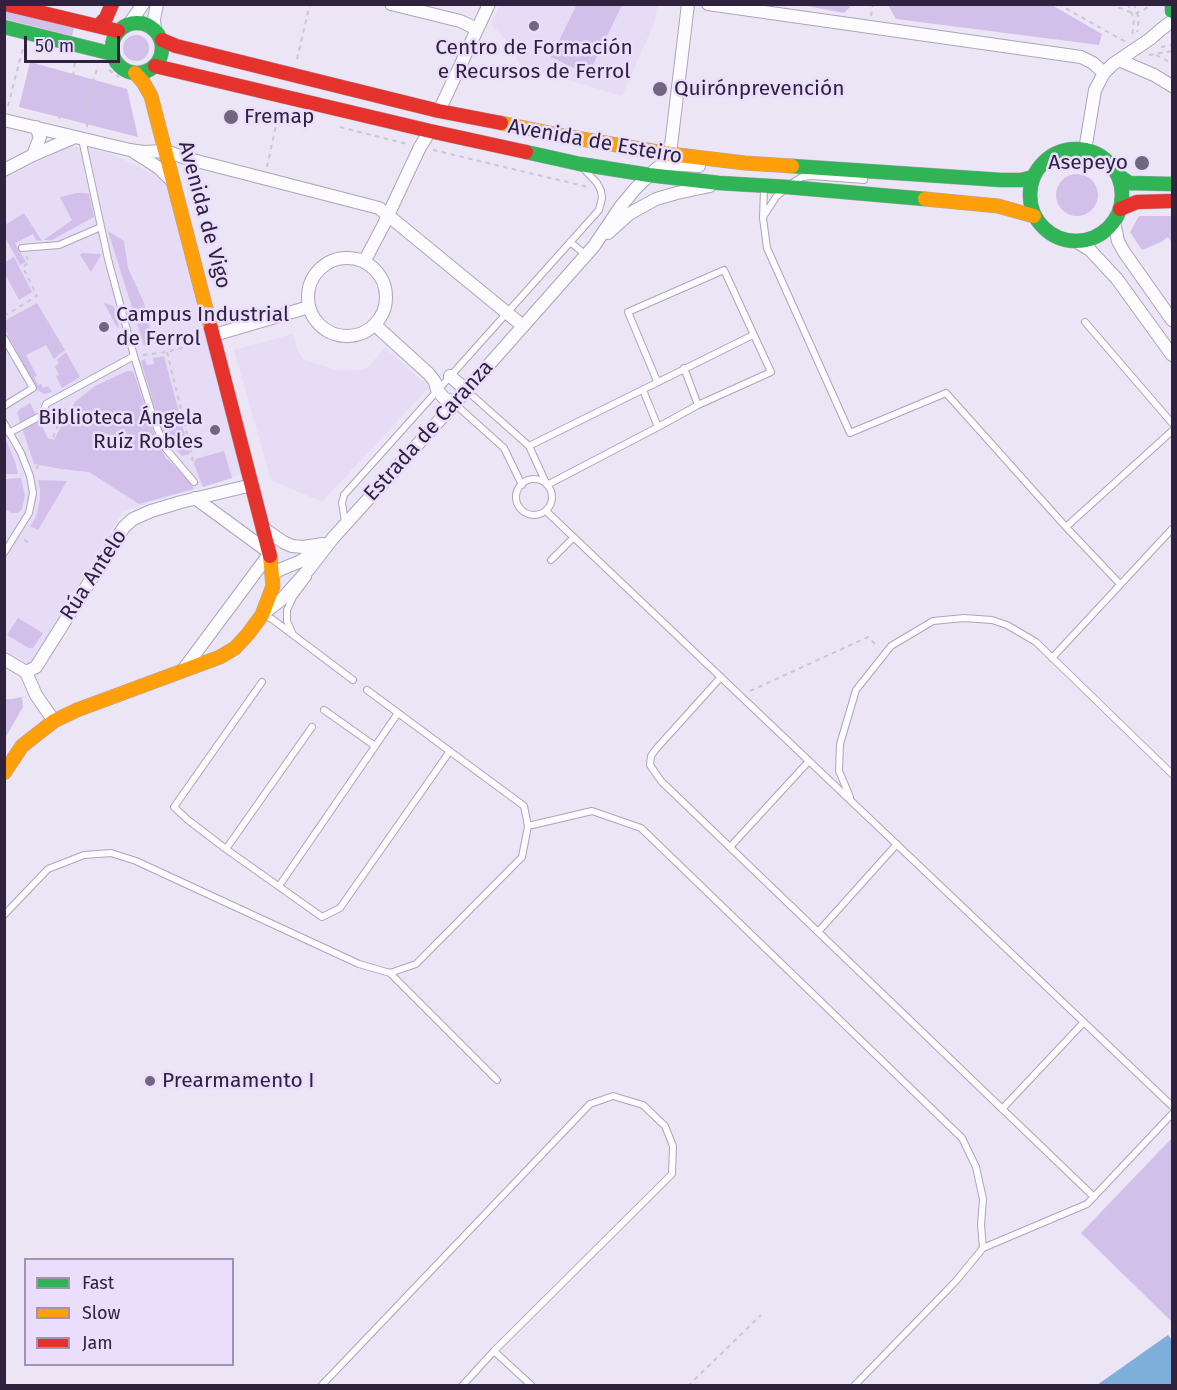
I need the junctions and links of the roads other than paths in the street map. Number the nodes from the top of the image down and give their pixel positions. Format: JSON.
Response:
{"nodes":[{"id":1,"x":5,"y":4,"type":"edge"},
{"id":2,"x":114,"y":4,"type":"edge"},
{"id":3,"x":123,"y":4,"type":"edge"},
{"id":4,"x":143,"y":4,"type":"edge"},
{"id":5,"x":157,"y":4,"type":"edge"},
{"id":6,"x":391,"y":4,"type":"edge"},
{"id":7,"x":489,"y":4,"type":"edge"},
{"id":8,"x":688,"y":4,"type":"edge"},
{"id":9,"x":708,"y":4,"type":"edge"},
{"id":10,"x":1172,"y":4,"type":"edge"},
{"id":11,"x":1173,"y":11,"type":"edge"},
{"id":12,"x":1173,"y":21,"type":"edge"},
{"id":13,"x":127,"y":25,"type":"junction"},
{"id":14,"x":98,"y":26,"type":"junction"},
{"id":15,"x":4,"y":27,"type":"edge"},
{"id":16,"x":477,"y":29,"type":"junction"},
{"id":17,"x":1173,"y":31,"type":"edge"},
{"id":18,"x":158,"y":35,"type":"junction"},
{"id":19,"x":1150,"y":39,"type":"junction"},
{"id":20,"x":113,"y":54,"type":"junction"},
{"id":21,"x":1119,"y":60,"type":"junction"},
{"id":22,"x":153,"y":68,"type":"junction"},
{"id":23,"x":1104,"y":73,"type":"junction"},
{"id":24,"x":129,"y":76,"type":"junction"},
{"id":25,"x":1173,"y":86,"type":"edge"},
{"id":26,"x":151,"y":96,"type":"junction"},
{"id":27,"x":440,"y":111,"type":"junction"},
{"id":28,"x":4,"y":120,"type":"edge"},
{"id":29,"x":36,"y":128,"type":"junction"},
{"id":30,"x":430,"y":131,"type":"junction"},
{"id":31,"x":82,"y":134,"type":"junction"},
{"id":32,"x":130,"y":150,"type":"junction"},
{"id":33,"x":1085,"y":150,"type":"junction"},
{"id":34,"x":165,"y":151,"type":"junction"},
{"id":35,"x":670,"y":154,"type":"junction"},
{"id":36,"x":33,"y":155,"type":"junction"},
{"id":37,"x":746,"y":163,"type":"junction"},
{"id":38,"x":580,"y":164,"type":"junction"},
{"id":39,"x":4,"y":170,"type":"edge"},
{"id":40,"x":905,"y":173,"type":"junction"},
{"id":41,"x":649,"y":175,"type":"junction"},
{"id":42,"x":1118,"y":176,"type":"junction"},
{"id":43,"x":1033,"y":177,"type":"junction"},
{"id":44,"x":884,"y":178,"type":"dead end"},
{"id":45,"x":873,"y":180,"type":"dead end"},
{"id":46,"x":172,"y":181,"type":"junction"},
{"id":47,"x":719,"y":183,"type":"junction"},
{"id":48,"x":1173,"y":184,"type":"edge"},
{"id":49,"x":764,"y":186,"type":"junction"},
{"id":50,"x":787,"y":187,"type":"junction"},
{"id":51,"x":1173,"y":201,"type":"edge"},
{"id":52,"x":1120,"y":209,"type":"junction"},
{"id":53,"x":388,"y":215,"type":"junction"},
{"id":54,"x":1034,"y":216,"type":"junction"},
{"id":55,"x":763,"y":218,"type":"junction"},
{"id":56,"x":1114,"y":222,"type":"junction"},
{"id":57,"x":101,"y":227,"type":"junction"},
{"id":58,"x":570,"y":242,"type":"junction"},
{"id":59,"x":1077,"y":242,"type":"junction"},
{"id":60,"x":22,"y":248,"type":"road end"},
{"id":61,"x":590,"y":250,"type":"junction"},
{"id":62,"x":364,"y":262,"type":"junction"},
{"id":63,"x":309,"y":307,"type":"junction"},
{"id":64,"x":507,"y":313,"type":"junction"},
{"id":65,"x":1173,"y":320,"type":"edge"},
{"id":66,"x":1085,"y":322,"type":"dead end"},
{"id":67,"x":375,"y":325,"type":"junction"},
{"id":68,"x":523,"y":326,"type":"junction"},
{"id":69,"x":753,"y":335,"type":"junction"},
{"id":70,"x":214,"y":337,"type":"junction"},
{"id":71,"x":4,"y":339,"type":"edge"},
{"id":72,"x":1173,"y":355,"type":"edge"},
{"id":73,"x":134,"y":356,"type":"junction"},
{"id":74,"x":684,"y":368,"type":"junction"},
{"id":75,"x":450,"y":376,"type":"junction"},
{"id":76,"x":657,"y":381,"type":"junction"},
{"id":77,"x":437,"y":390,"type":"junction"},
{"id":78,"x":466,"y":390,"type":"junction"},
{"id":79,"x":643,"y":390,"type":"junction"},
{"id":80,"x":454,"y":403,"type":"junction"},
{"id":81,"x":698,"y":405,"type":"junction"},
{"id":82,"x":4,"y":406,"type":"edge"},
{"id":83,"x":4,"y":423,"type":"edge"},
{"id":84,"x":1173,"y":423,"type":"edge"},
{"id":85,"x":658,"y":427,"type":"junction"},
{"id":86,"x":1173,"y":431,"type":"edge"},
{"id":87,"x":9,"y":433,"type":"junction"},
{"id":88,"x":529,"y":446,"type":"junction"},
{"id":89,"x":194,"y":482,"type":"road end"},
{"id":90,"x":252,"y":484,"type":"junction"},
{"id":91,"x":522,"y":485,"type":"junction"},
{"id":92,"x":547,"y":485,"type":"junction"},
{"id":93,"x":195,"y":498,"type":"junction"},
{"id":94,"x":546,"y":511,"type":"junction"},
{"id":95,"x":345,"y":524,"type":"junction"},
{"id":96,"x":1066,"y":527,"type":"junction"},
{"id":97,"x":263,"y":528,"type":"junction"},
{"id":98,"x":1173,"y":529,"type":"edge"},
{"id":99,"x":574,"y":537,"type":"junction"},
{"id":100,"x":330,"y":540,"type":"junction"},
{"id":101,"x":4,"y":553,"type":"edge"},
{"id":102,"x":270,"y":553,"type":"junction"},
{"id":103,"x":318,"y":558,"type":"junction"},
{"id":104,"x":551,"y":560,"type":"dead end"},
{"id":105,"x":309,"y":569,"type":"junction"},
{"id":106,"x":273,"y":575,"type":"junction"},
{"id":107,"x":1120,"y":584,"type":"junction"},
{"id":108,"x":262,"y":615,"type":"junction"},
{"id":109,"x":293,"y":635,"type":"junction"},
{"id":110,"x":1052,"y":658,"type":"junction"},
{"id":111,"x":4,"y":659,"type":"edge"},
{"id":112,"x":26,"y":672,"type":"junction"},
{"id":113,"x":181,"y":672,"type":"junction"},
{"id":114,"x":721,"y":677,"type":"junction"},
{"id":115,"x":353,"y":680,"type":"dead end"},
{"id":116,"x":262,"y":682,"type":"dead end"},
{"id":117,"x":367,"y":690,"type":"dead end"},
{"id":118,"x":324,"y":710,"type":"dead end"},
{"id":119,"x":398,"y":713,"type":"junction"},
{"id":120,"x":54,"y":721,"type":"junction"},
{"id":121,"x":312,"y":727,"type":"dead end"},
{"id":122,"x":375,"y":746,"type":"junction"},
{"id":123,"x":450,"y":752,"type":"junction"},
{"id":124,"x":809,"y":761,"type":"junction"},
{"id":125,"x":4,"y":773,"type":"edge"},
{"id":126,"x":1173,"y":774,"type":"edge"},
{"id":127,"x":851,"y":800,"type":"junction"},
{"id":128,"x":528,"y":826,"type":"junction"},
{"id":129,"x":897,"y":844,"type":"junction"},
{"id":130,"x":730,"y":847,"type":"junction"},
{"id":131,"x":226,"y":849,"type":"junction"},
{"id":132,"x":279,"y":886,"type":"junction"},
{"id":133,"x":4,"y":915,"type":"edge"},
{"id":134,"x":818,"y":932,"type":"junction"},
{"id":135,"x":390,"y":973,"type":"junction"},
{"id":136,"x":1084,"y":1022,"type":"junction"},
{"id":137,"x":497,"y":1080,"type":"dead end"},
{"id":138,"x":1173,"y":1106,"type":"edge"},
{"id":139,"x":1002,"y":1108,"type":"junction"},
{"id":140,"x":1173,"y":1114,"type":"edge"},
{"id":141,"x":1094,"y":1197,"type":"junction"},
{"id":142,"x":983,"y":1248,"type":"junction"},
{"id":143,"x":494,"y":1351,"type":"junction"},
{"id":144,"x":321,"y":1386,"type":"edge"},
{"id":145,"x":462,"y":1386,"type":"edge"},
{"id":146,"x":532,"y":1386,"type":"edge"},
{"id":147,"x":854,"y":1386,"type":"edge"}],
"edges":[{"from":1,"to":14,"type":"main road"},
{"from":2,"to":13,"type":"main road"},
{"from":2,"to":14,"type":"main road"},
{"from":3,"to":13,"type":"main road"},
{"from":4,"to":13,"type":"street"},
{"from":5,"to":18,"type":"street"},
{"from":6,"to":16,"type":"street"},
{"from":7,"to":16,"type":"street"},
{"from":8,"to":35,"type":"street"},
{"from":9,"to":23,"type":"street"},
{"from":10,"to":11,"type":"main road"},
{"from":12,"to":19,"type":"street"},
{"from":13,"to":14,"type":"main road"},
{"from":13,"to":18,"type":"main road"},
{"from":13,"to":20,"type":"main road"},
{"from":15,"to":20,"type":"main road"},
{"from":16,"to":27,"type":"street"},
{"from":17,"to":19,"type":"street"},
{"from":18,"to":22,"type":"main road"},
{"from":18,"to":27,"type":"main road","name":"Avenida de Esteiro"},
{"from":19,"to":21,"type":"street"},
{"from":20,"to":24,"type":"main road"},
{"from":21,"to":23,"type":"street"},
{"from":21,"to":25,"type":"street"},
{"from":22,"to":24,"type":"main road"},
{"from":22,"to":26,"type":"main road","name":"Avenida de Vigo"},
{"from":22,"to":30,"type":"main road","name":"Avenida de Esteiro"},
{"from":23,"to":33,"type":"street"},
{"from":24,"to":26,"type":"main road","name":"Avenida de Vigo"},
{"from":26,"to":34,"type":"main road","name":"Avenida de Vigo"},
{"from":27,"to":35,"type":"main road","name":"Avenida de Esteiro"},
{"from":28,"to":29,"type":"street"},
{"from":29,"to":31,"type":"street"},
{"from":29,"to":36,"type":"street"},
{"from":30,"to":38,"type":"main road","name":"Avenida de Esteiro"},
{"from":30,"to":53,"type":"street"},
{"from":31,"to":32,"type":"street"},
{"from":31,"to":36,"type":"street"},
{"from":31,"to":57,"type":"lane"},
{"from":32,"to":34,"type":"street"},
{"from":32,"to":46,"type":"street"},
{"from":33,"to":42,"type":"main road"},
{"from":33,"to":43,"type":"main road"},
{"from":34,"to":46,"type":"main road","name":"Avenida de Vigo"},
{"from":34,"to":53,"type":"street"},
{"from":35,"to":37,"type":"main road","name":"Avenida de Esteiro"},
{"from":36,"to":39,"type":"street"},
{"from":37,"to":40,"type":"main road","name":"Avenida de Esteiro"},
{"from":37,"to":41,"type":"street"},
{"from":38,"to":41,"type":"main road","name":"Avenida de Esteiro"},
{"from":38,"to":58,"type":"lane"},
{"from":40,"to":43,"type":"main road","name":"Avenida de Esteiro"},
{"from":40,"to":44,"type":"lane"},
{"from":41,"to":47,"type":"main road","name":"Avenida de Esteiro"},
{"from":41,"to":61,"type":"street"},
{"from":42,"to":48,"type":"main road"},
{"from":42,"to":52,"type":"main road"},
{"from":43,"to":54,"type":"main road"},
{"from":45,"to":50,"type":"lane"},
{"from":46,"to":70,"type":"main road","name":"Avenida de Vigo"},
{"from":47,"to":49,"type":"main road","name":"Avenida de Esteiro"},
{"from":47,"to":61,"type":"street"},
{"from":49,"to":50,"type":"main road","name":"Avenida de Esteiro"},
{"from":49,"to":55,"type":"lane"},
{"from":50,"to":54,"type":"main road","name":"Avenida de Esteiro"},
{"from":50,"to":55,"type":"lane"},
{"from":51,"to":52,"type":"main road"},
{"from":52,"to":56,"type":"main road"},
{"from":53,"to":62,"type":"street"},
{"from":53,"to":64,"type":"street"},
{"from":54,"to":59,"type":"main road"},
{"from":55,"to":96,"type":"lane"},
{"from":56,"to":59,"type":"main road"},
{"from":56,"to":65,"type":"street"},
{"from":57,"to":60,"type":"lane"},
{"from":57,"to":73,"type":"lane"},
{"from":58,"to":61,"type":"lane"},
{"from":58,"to":64,"type":"lane"},
{"from":59,"to":72,"type":"street"},
{"from":61,"to":68,"type":"street","name":"Estrada de Caranza"},
{"from":62,"to":63,"type":"street"},
{"from":62,"to":67,"type":"street"},
{"from":63,"to":67,"type":"street"},
{"from":63,"to":70,"type":"street"},
{"from":64,"to":68,"type":"street"},
{"from":64,"to":75,"type":"lane"},
{"from":66,"to":84,"type":"lane"},
{"from":67,"to":77,"type":"street"},
{"from":68,"to":78,"type":"street","name":"Estrada de Caranza"},
{"from":69,"to":74,"type":"lane"},
{"from":69,"to":76,"type":"lane"},
{"from":69,"to":81,"type":"lane"},
{"from":70,"to":90,"type":"main road","name":"Avenida de Vigo"},
{"from":71,"to":82,"type":"lane"},
{"from":73,"to":87,"type":"lane"},
{"from":73,"to":89,"type":"lane"},
{"from":74,"to":76,"type":"lane"},
{"from":74,"to":81,"type":"lane"},
{"from":75,"to":77,"type":"lane"},
{"from":75,"to":78,"type":"street"},
{"from":76,"to":79,"type":"lane"},
{"from":77,"to":80,"type":"street"},
{"from":77,"to":95,"type":"lane"},
{"from":78,"to":80,"type":"street","name":"Estrada de Caranza"},
{"from":78,"to":88,"type":"lane"},
{"from":79,"to":85,"type":"lane"},
{"from":79,"to":88,"type":"lane"},
{"from":80,"to":91,"type":"lane"},
{"from":80,"to":95,"type":"street","name":"Estrada de Caranza"},
{"from":81,"to":85,"type":"lane"},
{"from":83,"to":87,"type":"lane"},
{"from":85,"to":92,"type":"lane"},
{"from":86,"to":96,"type":"lane"},
{"from":87,"to":101,"type":"lane"},
{"from":88,"to":92,"type":"lane"},
{"from":90,"to":93,"type":"street","name":"Rúa Antelo"},
{"from":90,"to":97,"type":"main road","name":"Avenida de Vigo"},
{"from":91,"to":92,"type":"lane"},
{"from":91,"to":94,"type":"lane"},
{"from":92,"to":94,"type":"lane"},
{"from":93,"to":102,"type":"street"},
{"from":93,"to":112,"type":"street","name":"Rúa Antelo"},
{"from":94,"to":99,"type":"lane"},
{"from":95,"to":100,"type":"street","name":"Estrada de Caranza"},
{"from":96,"to":107,"type":"lane"},
{"from":97,"to":100,"type":"street"},
{"from":97,"to":102,"type":"main road","name":"Avenida de Vigo"},
{"from":98,"to":107,"type":"lane"},
{"from":99,"to":104,"type":"lane"},
{"from":99,"to":114,"type":"lane"},
{"from":100,"to":103,"type":"street","name":"Estrada de Caranza"},
{"from":100,"to":106,"type":"street"},
{"from":102,"to":106,"type":"main road","name":"Avenida de Vigo"},
{"from":102,"to":113,"type":"street"},
{"from":103,"to":105,"type":"street","name":"Estrada de Caranza"},
{"from":103,"to":109,"type":"lane"},
{"from":105,"to":106,"type":"street"},
{"from":105,"to":108,"type":"street","name":"Estrada de Caranza"},
{"from":106,"to":108,"type":"main road","name":"Avenida de Vigo"},
{"from":107,"to":110,"type":"lane"},
{"from":108,"to":109,"type":"lane"},
{"from":108,"to":113,"type":"main road","name":"Avenida de Vigo"},
{"from":109,"to":115,"type":"lane"},
{"from":110,"to":126,"type":"lane"},
{"from":110,"to":127,"type":"lane"},
{"from":111,"to":112,"type":"street"},
{"from":112,"to":120,"type":"street"},
{"from":113,"to":120,"type":"main road","name":"Avenida de Vigo"},
{"from":114,"to":124,"type":"lane"},
{"from":114,"to":130,"type":"lane"},
{"from":116,"to":131,"type":"lane"},
{"from":117,"to":119,"type":"lane"},
{"from":118,"to":122,"type":"lane"},
{"from":119,"to":122,"type":"lane"},
{"from":119,"to":123,"type":"lane"},
{"from":120,"to":125,"type":"main road","name":"Avenida de Vigo"},
{"from":121,"to":131,"type":"lane"},
{"from":122,"to":132,"type":"lane"},
{"from":123,"to":128,"type":"lane"},
{"from":123,"to":132,"type":"lane"},
{"from":124,"to":127,"type":"lane"},
{"from":124,"to":130,"type":"lane"},
{"from":127,"to":129,"type":"lane"},
{"from":128,"to":135,"type":"lane"},
{"from":128,"to":142,"type":"lane"},
{"from":129,"to":134,"type":"lane"},
{"from":129,"to":136,"type":"lane"},
{"from":130,"to":134,"type":"lane"},
{"from":131,"to":132,"type":"lane"},
{"from":133,"to":135,"type":"lane"},
{"from":134,"to":139,"type":"lane"},
{"from":135,"to":137,"type":"lane"},
{"from":136,"to":138,"type":"lane"},
{"from":136,"to":139,"type":"lane"},
{"from":139,"to":141,"type":"lane"},
{"from":140,"to":141,"type":"lane"},
{"from":141,"to":142,"type":"lane"},
{"from":142,"to":147,"type":"lane"},
{"from":143,"to":144,"type":"lane"},
{"from":143,"to":145,"type":"lane"},
{"from":143,"to":146,"type":"lane"}]}
